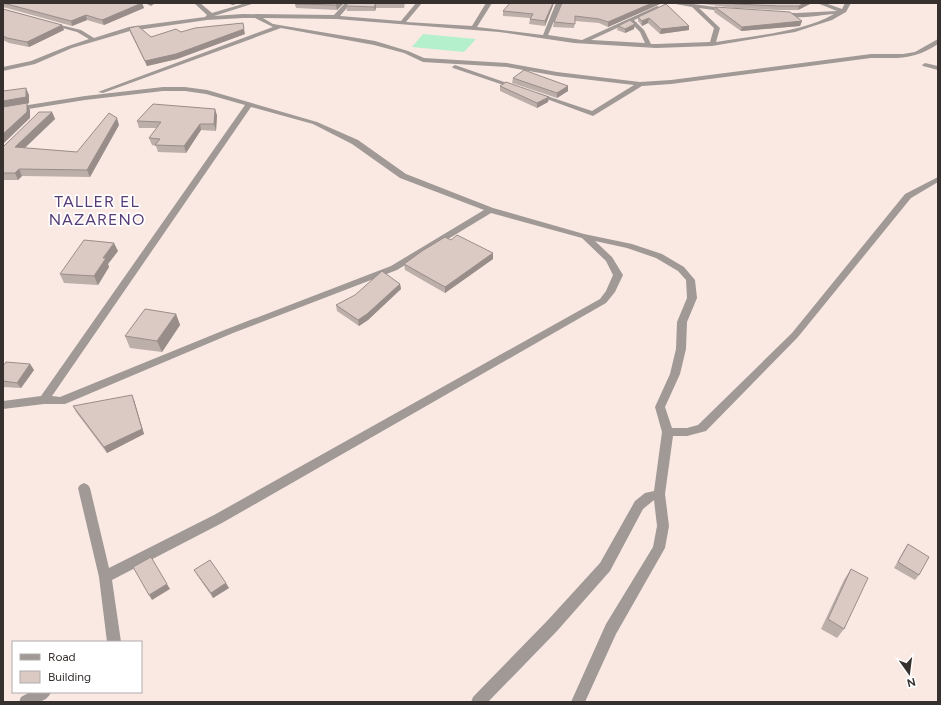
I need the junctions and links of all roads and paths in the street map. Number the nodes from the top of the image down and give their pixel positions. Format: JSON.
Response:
{"nodes":[{"id":1,"x":197,"y":3,"type":"edge"},
{"id":2,"x":252,"y":3,"type":"edge"},
{"id":3,"x":348,"y":3,"type":"edge"},
{"id":4,"x":419,"y":3,"type":"edge"},
{"id":5,"x":489,"y":3,"type":"edge"},
{"id":6,"x":559,"y":3,"type":"edge"},
{"id":7,"x":670,"y":3,"type":"edge"},
{"id":8,"x":673,"y":3,"type":"edge"},
{"id":9,"x":820,"y":3,"type":"edge"},
{"id":10,"x":848,"y":3,"type":"edge"},
{"id":11,"x":695,"y":7,"type":"junction"},
{"id":12,"x":733,"y":10,"type":"edge"},
{"id":13,"x":844,"y":11,"type":"junction"},
{"id":14,"x":772,"y":13,"type":"edge"},
{"id":15,"x":209,"y":16,"type":"junction"},
{"id":16,"x":336,"y":16,"type":"junction"},
{"id":17,"x":257,"y":17,"type":"junction"},
{"id":18,"x":41,"y":20,"type":"edge"},
{"id":19,"x":630,"y":20,"type":"junction"},
{"id":20,"x":402,"y":24,"type":"junction"},
{"id":21,"x":279,"y":27,"type":"junction"},
{"id":22,"x":473,"y":29,"type":"junction"},
{"id":23,"x":545,"y":36,"type":"junction"},
{"id":24,"x":94,"y":40,"type":"junction"},
{"id":25,"x":584,"y":41,"type":"junction"},
{"id":26,"x":938,"y":41,"type":"edge"},
{"id":27,"x":712,"y":44,"type":"junction"},
{"id":28,"x":648,"y":46,"type":"junction"},
{"id":29,"x":431,"y":61,"type":"junction"},
{"id":30,"x":925,"y":65,"type":"dead end"},
{"id":31,"x":938,"y":68,"type":"edge"},
{"id":32,"x":3,"y":69,"type":"edge"},
{"id":33,"x":640,"y":84,"type":"junction"},
{"id":34,"x":84,"y":98,"type":"junction"},
{"id":35,"x":50,"y":104,"type":"junction"},
{"id":36,"x":249,"y":104,"type":"junction"},
{"id":37,"x":3,"y":111,"type":"edge"},
{"id":38,"x":39,"y":115,"type":"edge"},
{"id":39,"x":938,"y":179,"type":"edge"},
{"id":40,"x":490,"y":210,"type":"junction"},
{"id":41,"x":583,"y":236,"type":"junction"},
{"id":42,"x":44,"y":400,"type":"junction"},
{"id":43,"x":3,"y":405,"type":"edge"},
{"id":44,"x":668,"y":432,"type":"junction"},
{"id":45,"x":84,"y":488,"type":"dead end"},
{"id":46,"x":659,"y":494,"type":"junction"},
{"id":47,"x":105,"y":577,"type":"junction"},
{"id":48,"x":114,"y":641,"type":"edge"},
{"id":49,"x":42,"y":693,"type":"edge"},
{"id":50,"x":26,"y":702,"type":"edge"},
{"id":51,"x":478,"y":702,"type":"edge"},
{"id":52,"x":578,"y":702,"type":"edge"}],
"edges":[{"from":1,"to":15,"type":"street"},
{"from":2,"to":15,"type":"street"},
{"from":3,"to":16,"type":"street"},
{"from":4,"to":20,"type":"street"},
{"from":5,"to":22,"type":"street"},
{"from":6,"to":23,"type":"street"},
{"from":7,"to":19,"type":"street"},
{"from":8,"to":11,"type":"street"},
{"from":9,"to":13,"type":"street"},
{"from":10,"to":13,"type":"street"},
{"from":11,"to":12,"type":"street"},
{"from":11,"to":27,"type":"street"},
{"from":13,"to":14,"type":"street"},
{"from":13,"to":27,"type":"street"},
{"from":15,"to":17,"type":"street"},
{"from":15,"to":24,"type":"street"},
{"from":16,"to":17,"type":"street"},
{"from":16,"to":20,"type":"street"},
{"from":17,"to":21,"type":"street"},
{"from":18,"to":24,"type":"street"},
{"from":19,"to":25,"type":"street"},
{"from":19,"to":28,"type":"street"},
{"from":20,"to":22,"type":"street"},
{"from":21,"to":29,"type":"street"},
{"from":21,"to":34,"type":"street"},
{"from":22,"to":23,"type":"street"},
{"from":23,"to":25,"type":"street"},
{"from":24,"to":32,"type":"street"},
{"from":25,"to":28,"type":"street"},
{"from":26,"to":33,"type":"street"},
{"from":27,"to":28,"type":"street"},
{"from":29,"to":33,"type":"street"},
{"from":29,"to":33,"type":"street"},
{"from":30,"to":31,"type":"street"},
{"from":34,"to":35,"type":"street"},
{"from":34,"to":36,"type":"street"},
{"from":35,"to":37,"type":"street"},
{"from":35,"to":38,"type":"street"},
{"from":36,"to":40,"type":"street"},
{"from":36,"to":42,"type":"street"},
{"from":39,"to":44,"type":"street"},
{"from":40,"to":41,"type":"street"},
{"from":40,"to":42,"type":"street"},
{"from":41,"to":44,"type":"street"},
{"from":41,"to":47,"type":"street"},
{"from":42,"to":43,"type":"street"},
{"from":44,"to":46,"type":"street"},
{"from":45,"to":47,"type":"street"},
{"from":46,"to":51,"type":"street"},
{"from":46,"to":52,"type":"street"},
{"from":47,"to":48,"type":"street"},
{"from":49,"to":50,"type":"street"}]}
